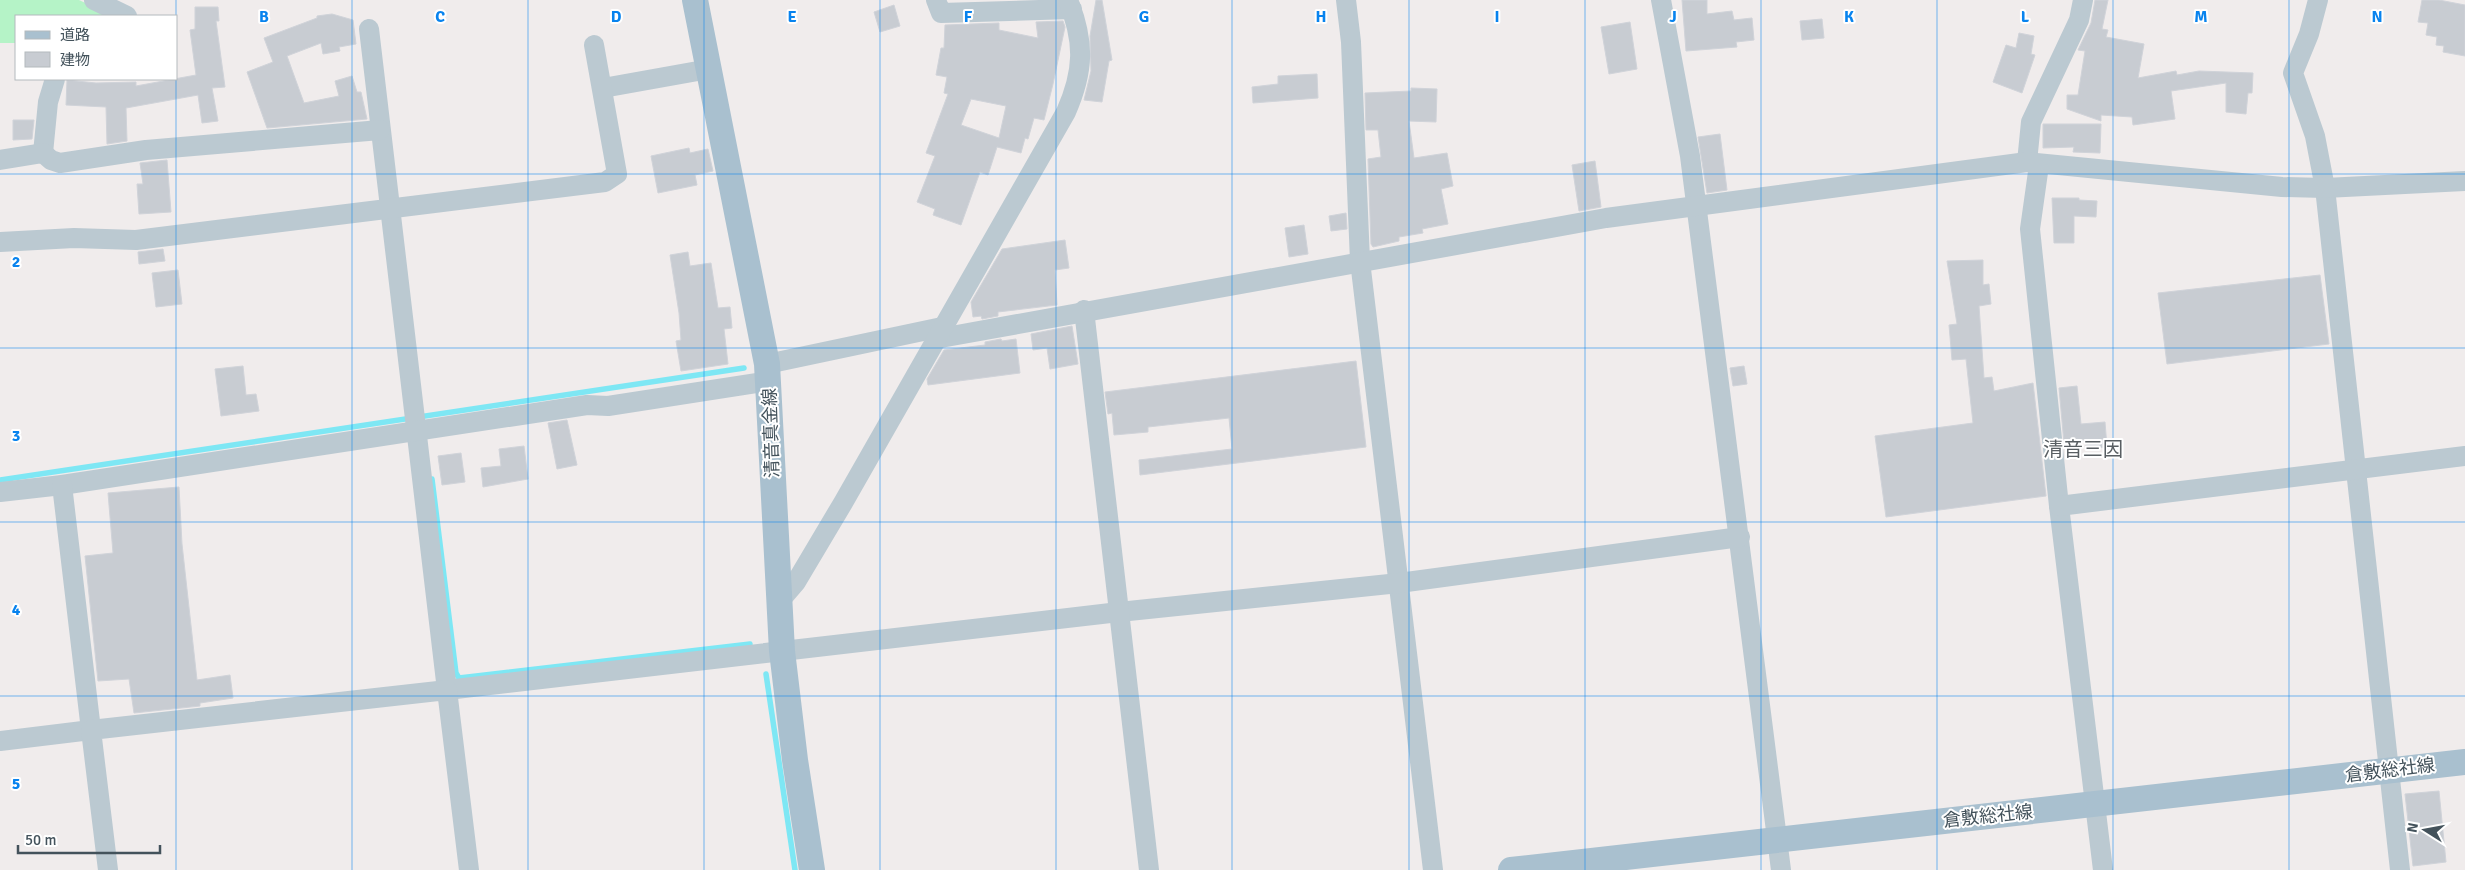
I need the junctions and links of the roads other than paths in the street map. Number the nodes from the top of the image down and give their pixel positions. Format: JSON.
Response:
{"nodes":[{"id":1,"x":94,"y":0,"type":"edge"},
{"id":2,"x":695,"y":0,"type":"edge"},
{"id":3,"x":936,"y":0,"type":"edge"},
{"id":4,"x":1346,"y":0,"type":"edge"},
{"id":5,"x":1661,"y":0,"type":"edge"},
{"id":6,"x":2083,"y":0,"type":"edge"},
{"id":7,"x":2318,"y":0,"type":"edge"},
{"id":8,"x":1070,"y":5,"type":"edge"},
{"id":9,"x":125,"y":15,"type":"edge"},
{"id":10,"x":369,"y":29,"type":"dead end"},
{"id":11,"x":594,"y":45,"type":"dead end"},
{"id":12,"x":709,"y":68,"type":"junction"},
{"id":13,"x":54,"y":80,"type":"edge"},
{"id":14,"x":603,"y":88,"type":"junction"},
{"id":15,"x":380,"y":130,"type":"junction"},
{"id":16,"x":43,"y":153,"type":"junction"},
{"id":17,"x":0,"y":160,"type":"edge"},
{"id":18,"x":2033,"y":163,"type":"junction"},
{"id":19,"x":2465,"y":181,"type":"edge"},
{"id":20,"x":2325,"y":188,"type":"junction"},
{"id":21,"x":1697,"y":207,"type":"junction"},
{"id":22,"x":390,"y":209,"type":"junction"},
{"id":23,"x":0,"y":242,"type":"edge"},
{"id":24,"x":1360,"y":261,"type":"junction"},
{"id":25,"x":1084,"y":310,"type":"junction"},
{"id":26,"x":938,"y":333,"type":"junction"},
{"id":27,"x":768,"y":372,"type":"junction"},
{"id":28,"x":415,"y":423,"type":"junction"},
{"id":29,"x":2465,"y":456,"type":"edge"},
{"id":30,"x":2356,"y":469,"type":"junction"},
{"id":31,"x":62,"y":485,"type":"junction"},
{"id":32,"x":0,"y":492,"type":"edge"},
{"id":33,"x":2059,"y":506,"type":"junction"},
{"id":34,"x":1740,"y":537,"type":"junction"},
{"id":35,"x":1399,"y":583,"type":"junction"},
{"id":36,"x":778,"y":603,"type":"junction"},
{"id":37,"x":1119,"y":612,"type":"junction"},
{"id":38,"x":782,"y":651,"type":"junction"},
{"id":39,"x":447,"y":690,"type":"junction"},
{"id":40,"x":91,"y":730,"type":"junction"},
{"id":41,"x":0,"y":741,"type":"edge"},
{"id":42,"x":2465,"y":762,"type":"edge"},
{"id":43,"x":2389,"y":771,"type":"junction"},
{"id":44,"x":2095,"y":804,"type":"junction"},
{"id":45,"x":1777,"y":840,"type":"junction"},
{"id":46,"x":108,"y":870,"type":"edge"},
{"id":47,"x":469,"y":870,"type":"edge"},
{"id":48,"x":812,"y":870,"type":"edge"},
{"id":49,"x":1149,"y":870,"type":"edge"},
{"id":50,"x":1432,"y":870,"type":"edge"},
{"id":51,"x":1511,"y":870,"type":"edge"},
{"id":52,"x":1781,"y":870,"type":"edge"},
{"id":53,"x":2103,"y":870,"type":"edge"},
{"id":54,"x":2400,"y":870,"type":"edge"}],
"edges":[{"from":1,"to":9,"type":"street"},
{"from":2,"to":12,"type":"main road","name":"清音真金線"},
{"from":3,"to":8,"type":"street"},
{"from":4,"to":24,"type":"street"},
{"from":5,"to":21,"type":"street"},
{"from":6,"to":18,"type":"street"},
{"from":7,"to":20,"type":"street"},
{"from":8,"to":26,"type":"street"},
{"from":10,"to":15,"type":"street"},
{"from":11,"to":14,"type":"street"},
{"from":12,"to":14,"type":"street"},
{"from":12,"to":27,"type":"main road","name":"清音真金線"},
{"from":13,"to":16,"type":"street"},
{"from":14,"to":22,"type":"street"},
{"from":15,"to":16,"type":"street"},
{"from":15,"to":22,"type":"street"},
{"from":16,"to":17,"type":"street"},
{"from":18,"to":20,"type":"street"},
{"from":18,"to":21,"type":"street"},
{"from":18,"to":33,"type":"street"},
{"from":19,"to":20,"type":"street"},
{"from":20,"to":30,"type":"street"},
{"from":21,"to":24,"type":"street"},
{"from":21,"to":34,"type":"street"},
{"from":22,"to":23,"type":"street"},
{"from":22,"to":28,"type":"street"},
{"from":24,"to":25,"type":"street"},
{"from":24,"to":35,"type":"street"},
{"from":25,"to":26,"type":"street"},
{"from":25,"to":37,"type":"street"},
{"from":26,"to":27,"type":"street"},
{"from":26,"to":36,"type":"street"},
{"from":27,"to":28,"type":"street"},
{"from":27,"to":36,"type":"main road","name":"清音真金線"},
{"from":28,"to":31,"type":"street"},
{"from":28,"to":39,"type":"street"},
{"from":29,"to":30,"type":"street"},
{"from":30,"to":33,"type":"street"},
{"from":30,"to":43,"type":"street"},
{"from":31,"to":32,"type":"street"},
{"from":31,"to":40,"type":"street"},
{"from":33,"to":44,"type":"street"},
{"from":34,"to":35,"type":"street"},
{"from":34,"to":45,"type":"street"},
{"from":35,"to":37,"type":"street"},
{"from":35,"to":50,"type":"street"},
{"from":36,"to":38,"type":"main road","name":"清音真金線"},
{"from":37,"to":38,"type":"street"},
{"from":37,"to":49,"type":"street"},
{"from":38,"to":39,"type":"street"},
{"from":38,"to":48,"type":"main road","name":"清音真金線"},
{"from":39,"to":40,"type":"street"},
{"from":39,"to":47,"type":"street"},
{"from":40,"to":41,"type":"street"},
{"from":40,"to":46,"type":"street"},
{"from":42,"to":43,"type":"main road","name":"倉敷総社線"},
{"from":43,"to":44,"type":"main road","name":"倉敷総社線"},
{"from":43,"to":54,"type":"street"},
{"from":44,"to":45,"type":"main road","name":"倉敷総社線"},
{"from":44,"to":53,"type":"street"},
{"from":45,"to":51,"type":"main road","name":"倉敷総社線"},
{"from":45,"to":52,"type":"street"}]}
